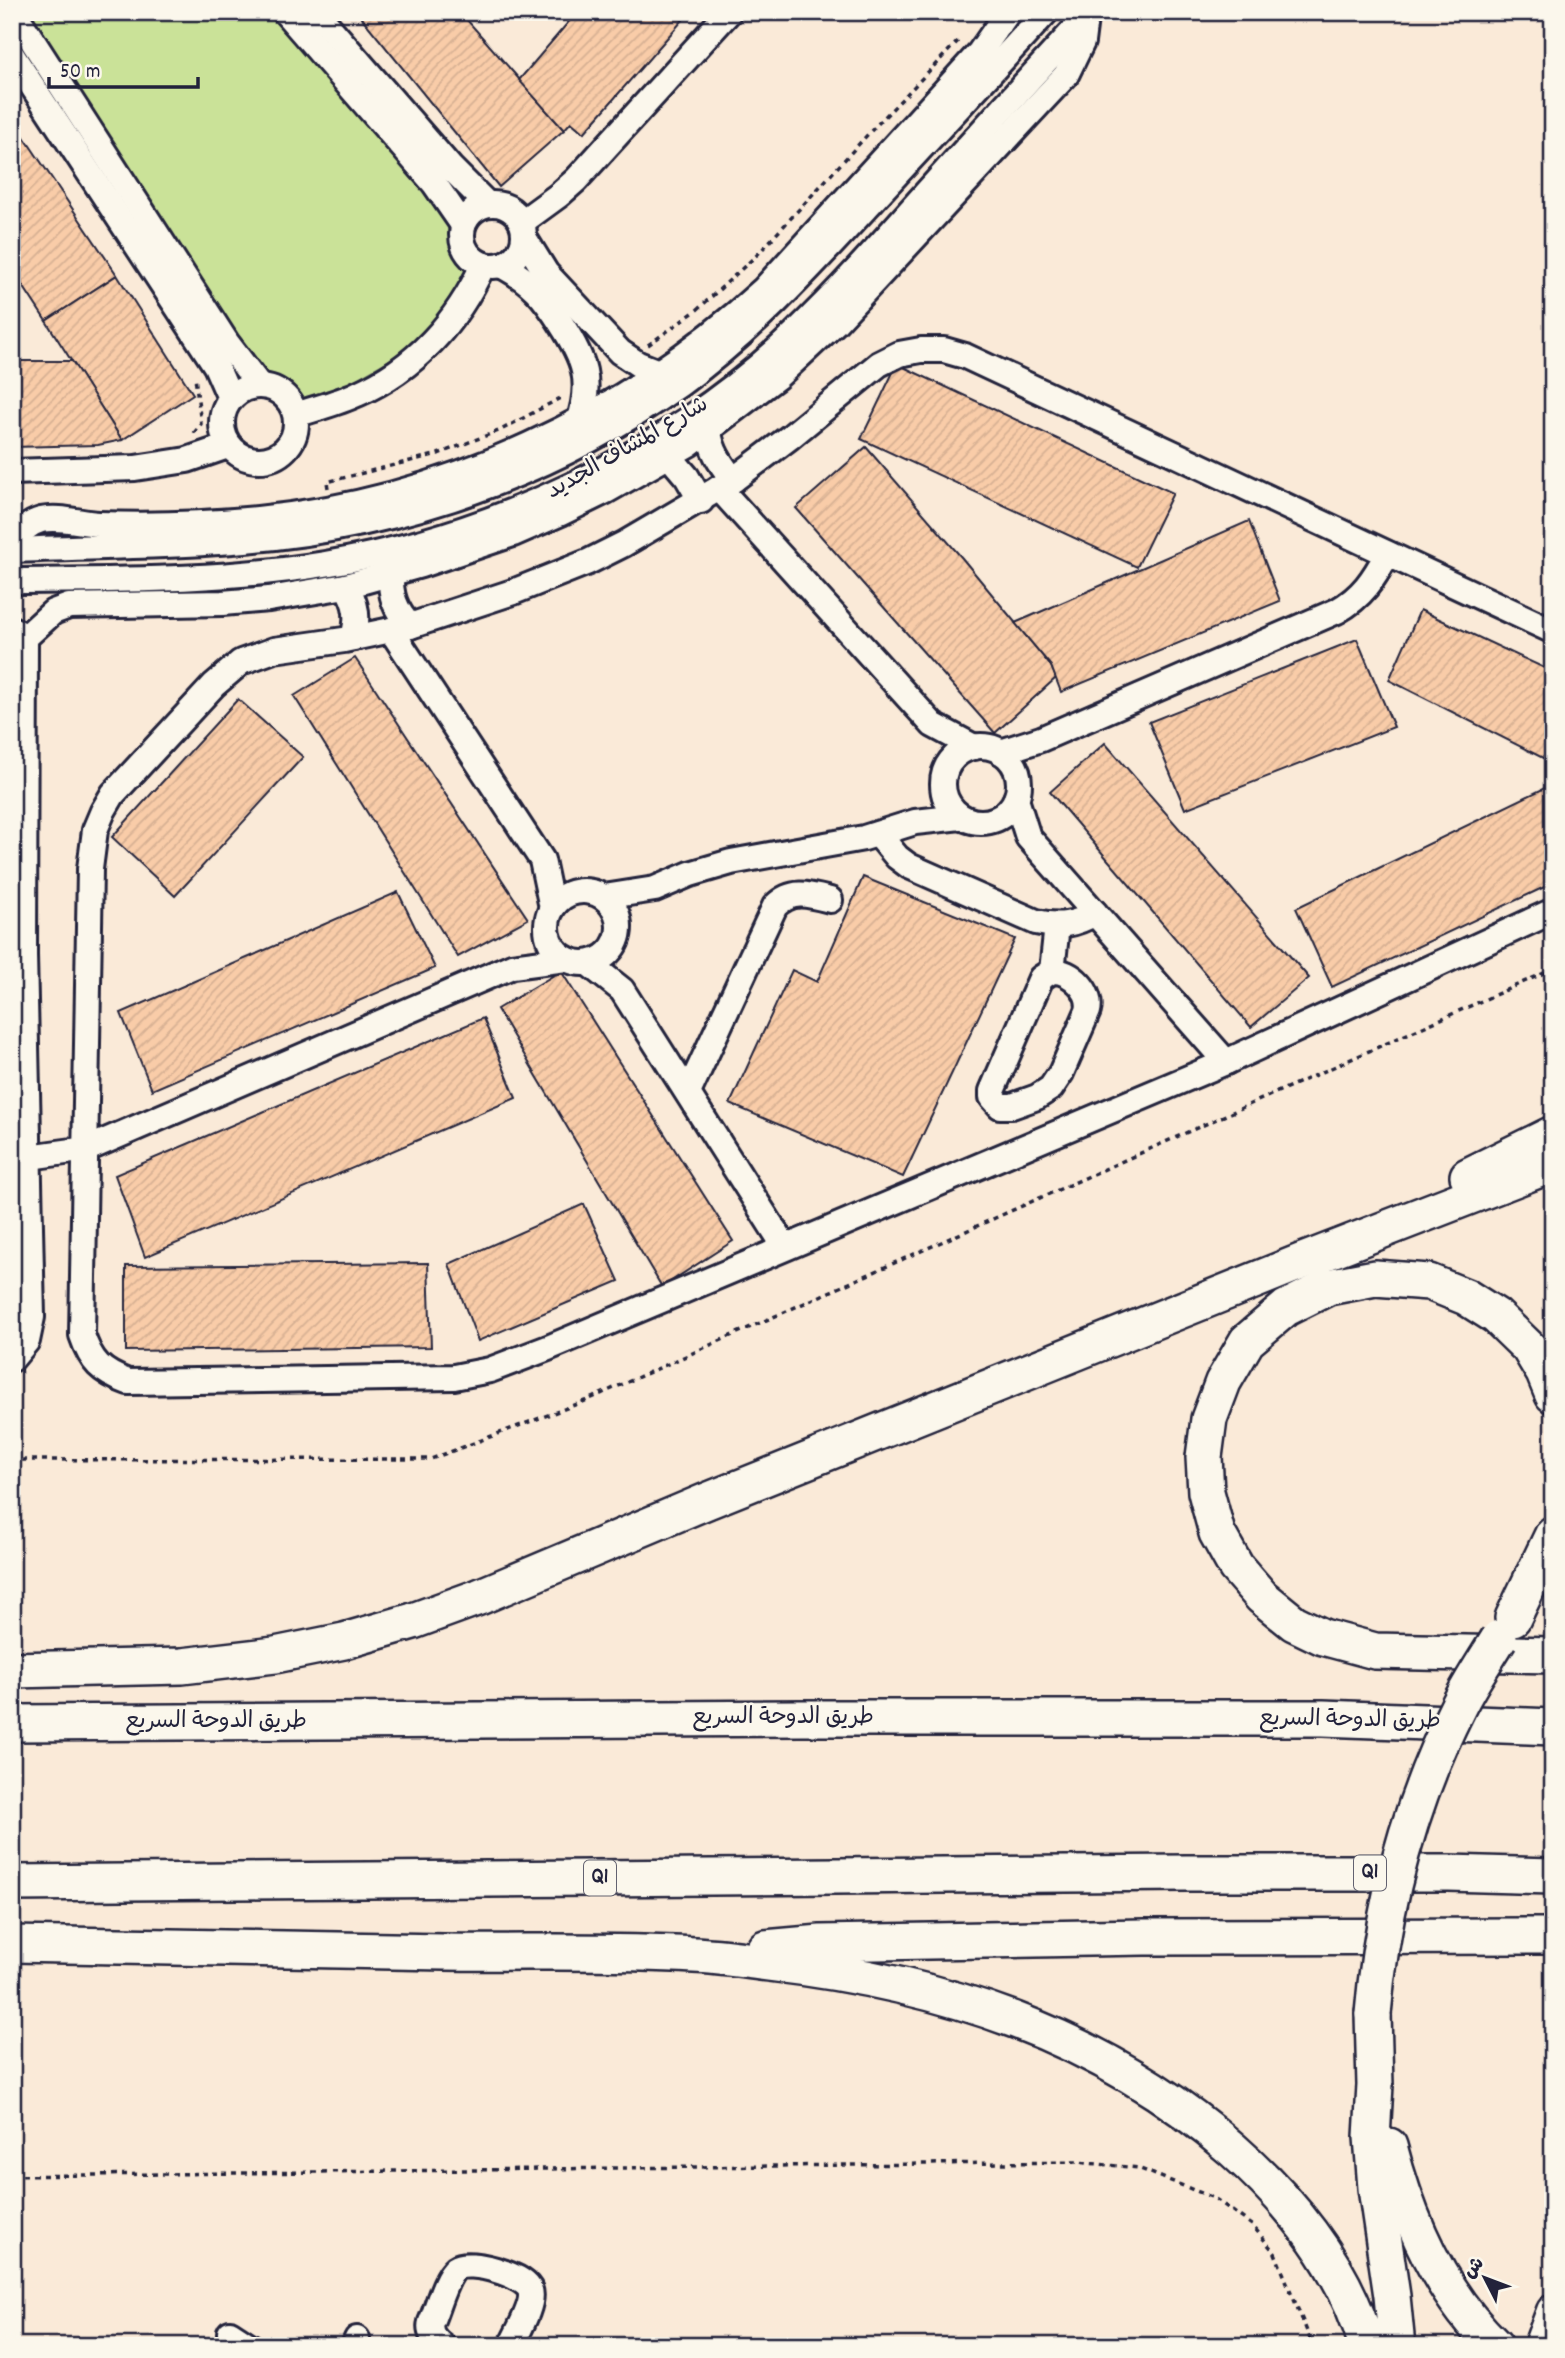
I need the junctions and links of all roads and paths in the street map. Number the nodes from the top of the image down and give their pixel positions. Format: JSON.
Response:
{"nodes":[{"id":1,"x":15,"y":12,"type":"edge"},
{"id":2,"x":285,"y":12,"type":"edge"},
{"id":3,"x":316,"y":12,"type":"edge"},
{"id":4,"x":729,"y":12,"type":"edge"},
{"id":5,"x":1046,"y":12,"type":"edge"},
{"id":6,"x":1087,"y":15,"type":"edge"},
{"id":7,"x":1001,"y":22,"type":"edge"},
{"id":8,"x":12,"y":55,"type":"edge"},
{"id":9,"x":486,"y":204,"type":"junction"},
{"id":10,"x":463,"y":225,"type":"junction"},
{"id":11,"x":523,"y":231,"type":"junction"},
{"id":12,"x":492,"y":265,"type":"junction"},
{"id":13,"x":209,"y":355,"type":"junction"},
{"id":14,"x":629,"y":358,"type":"junction"},
{"id":15,"x":661,"y":373,"type":"junction"},
{"id":16,"x":586,"y":384,"type":"junction"},
{"id":17,"x":259,"y":385,"type":"junction"},
{"id":18,"x":230,"y":398,"type":"junction"},
{"id":19,"x":296,"y":415,"type":"junction"},
{"id":20,"x":579,"y":422,"type":"junction"},
{"id":21,"x":709,"y":431,"type":"junction"},
{"id":22,"x":228,"y":446,"type":"junction"},
{"id":23,"x":670,"y":457,"type":"junction"},
{"id":24,"x":187,"y":460,"type":"junction"},
{"id":25,"x":12,"y":472,"type":"edge"},
{"id":26,"x":718,"y":490,"type":"junction"},
{"id":27,"x":332,"y":507,"type":"junction"},
{"id":28,"x":12,"y":542,"type":"edge"},
{"id":29,"x":12,"y":550,"type":"edge"},
{"id":30,"x":1387,"y":554,"type":"junction"},
{"id":31,"x":391,"y":574,"type":"junction"},
{"id":32,"x":147,"y":579,"type":"junction"},
{"id":33,"x":12,"y":581,"type":"edge"},
{"id":34,"x":346,"y":586,"type":"junction"},
{"id":35,"x":123,"y":605,"type":"junction"},
{"id":36,"x":401,"y":628,"type":"junction"},
{"id":37,"x":1553,"y":631,"type":"edge"},
{"id":38,"x":19,"y":632,"type":"edge"},
{"id":39,"x":353,"y":638,"type":"junction"},
{"id":40,"x":933,"y":725,"type":"junction"},
{"id":41,"x":1041,"y":739,"type":"junction"},
{"id":42,"x":974,"y":747,"type":"junction"},
{"id":43,"x":1001,"y":752,"type":"junction"},
{"id":44,"x":1018,"y":773,"type":"junction"},
{"id":45,"x":945,"y":782,"type":"junction"},
{"id":46,"x":1016,"y":799,"type":"junction"},
{"id":47,"x":961,"y":817,"type":"junction"},
{"id":48,"x":990,"y":821,"type":"junction"},
{"id":49,"x":915,"y":822,"type":"junction"},
{"id":50,"x":878,"y":834,"type":"junction"},
{"id":51,"x":1028,"y":837,"type":"junction"},
{"id":52,"x":542,"y":860,"type":"junction"},
{"id":53,"x":655,"y":889,"type":"junction"},
{"id":54,"x":593,"y":894,"type":"junction"},
{"id":55,"x":830,"y":900,"type":"dead end"},
{"id":56,"x":1553,"y":911,"type":"edge"},
{"id":57,"x":1095,"y":913,"type":"junction"},
{"id":58,"x":549,"y":917,"type":"junction"},
{"id":59,"x":1057,"y":925,"type":"junction"},
{"id":60,"x":618,"y":937,"type":"junction"},
{"id":61,"x":18,"y":955,"type":"edge"},
{"id":62,"x":577,"y":961,"type":"junction"},
{"id":63,"x":512,"y":967,"type":"junction"},
{"id":64,"x":1553,"y":970,"type":"edge"},
{"id":65,"x":1052,"y":971,"type":"junction"},
{"id":66,"x":622,"y":990,"type":"junction"},
{"id":67,"x":1226,"y":1062,"type":"junction"},
{"id":68,"x":688,"y":1093,"type":"junction"},
{"id":69,"x":1553,"y":1134,"type":"edge"},
{"id":70,"x":87,"y":1149,"type":"junction"},
{"id":71,"x":29,"y":1157,"type":"junction"},
{"id":72,"x":1553,"y":1164,"type":"edge"},
{"id":73,"x":785,"y":1247,"type":"junction"},
{"id":74,"x":1303,"y":1261,"type":"junction"},
{"id":75,"x":12,"y":1359,"type":"edge"},
{"id":76,"x":1553,"y":1395,"type":"edge"},
{"id":77,"x":12,"y":1460,"type":"edge"},
{"id":78,"x":1553,"y":1534,"type":"edge"},
{"id":79,"x":1553,"y":1573,"type":"edge"},
{"id":80,"x":1506,"y":1628,"type":"junction"},
{"id":81,"x":1553,"y":1655,"type":"edge"},
{"id":82,"x":12,"y":1670,"type":"edge"},
{"id":83,"x":12,"y":1723,"type":"edge"},
{"id":84,"x":1553,"y":1727,"type":"edge"},
{"id":85,"x":1553,"y":1876,"type":"edge"},
{"id":86,"x":12,"y":1883,"type":"edge"},
{"id":87,"x":1553,"y":1936,"type":"edge"},
{"id":88,"x":12,"y":1944,"type":"edge"},
{"id":89,"x":695,"y":1955,"type":"junction"},
{"id":90,"x":1375,"y":2085,"type":"junction"},
{"id":91,"x":12,"y":2176,"type":"edge"},
{"id":92,"x":1553,"y":2311,"type":"edge"},
{"id":93,"x":443,"y":2346,"type":"edge"},
{"id":94,"x":511,"y":2346,"type":"edge"},
{"id":95,"x":1313,"y":2346,"type":"edge"},
{"id":96,"x":1367,"y":2346,"type":"edge"},
{"id":97,"x":1397,"y":2346,"type":"edge"},
{"id":98,"x":1494,"y":2346,"type":"edge"},
{"id":99,"x":1539,"y":2346,"type":"edge"}],
"edges":[{"from":1,"to":17,"type":"street"},
{"from":2,"to":10,"type":"street"},
{"from":3,"to":9,"type":"street"},
{"from":4,"to":11,"type":"street"},
{"from":5,"to":29,"type":"street","name":"شارع المشاف الجديد"},
{"from":6,"to":21,"type":"street"},
{"from":6,"to":32,"type":"street","name":"شارع المشاف الجديد"},
{"from":7,"to":14,"type":"path"},
{"from":7,"to":15,"type":"street"},
{"from":8,"to":13,"type":"street"},
{"from":9,"to":10,"type":"street"},
{"from":9,"to":11,"type":"street"},
{"from":10,"to":12,"type":"street"},
{"from":11,"to":12,"type":"street"},
{"from":11,"to":14,"type":"street"},
{"from":12,"to":16,"type":"street"},
{"from":12,"to":19,"type":"street"},
{"from":13,"to":18,"type":"street"},
{"from":13,"to":24,"type":"path"},
{"from":14,"to":15,"type":"street"},
{"from":15,"to":20,"type":"street"},
{"from":16,"to":20,"type":"street"},
{"from":16,"to":27,"type":"path"},
{"from":17,"to":18,"type":"street"},
{"from":17,"to":19,"type":"street"},
{"from":18,"to":22,"type":"street"},
{"from":19,"to":22,"type":"street"},
{"from":20,"to":27,"type":"street"},
{"from":21,"to":23,"type":"street"},
{"from":21,"to":26,"type":"street"},
{"from":22,"to":24,"type":"street"},
{"from":23,"to":26,"type":"street"},
{"from":23,"to":31,"type":"street"},
{"from":24,"to":25,"type":"street"},
{"from":26,"to":30,"type":"street"},
{"from":26,"to":36,"type":"street"},
{"from":26,"to":40,"type":"street"},
{"from":27,"to":28,"type":"street"},
{"from":30,"to":37,"type":"street"},
{"from":30,"to":41,"type":"street"},
{"from":31,"to":34,"type":"street"},
{"from":31,"to":36,"type":"street"},
{"from":32,"to":33,"type":"street","name":"شارع المشاف الجديد"},
{"from":32,"to":35,"type":"street"},
{"from":34,"to":35,"type":"street"},
{"from":34,"to":39,"type":"street"},
{"from":35,"to":38,"type":"street"},
{"from":36,"to":39,"type":"street"},
{"from":36,"to":52,"type":"street"},
{"from":38,"to":61,"type":"street"},
{"from":39,"to":70,"type":"street"},
{"from":40,"to":42,"type":"street"},
{"from":40,"to":45,"type":"street"},
{"from":41,"to":43,"type":"street"},
{"from":41,"to":44,"type":"street"},
{"from":42,"to":43,"type":"street"},
{"from":42,"to":45,"type":"street"},
{"from":43,"to":44,"type":"street"},
{"from":44,"to":46,"type":"street"},
{"from":45,"to":47,"type":"street"},
{"from":45,"to":49,"type":"street"},
{"from":46,"to":48,"type":"street"},
{"from":46,"to":51,"type":"street"},
{"from":47,"to":48,"type":"street"},
{"from":47,"to":49,"type":"street"},
{"from":48,"to":51,"type":"street"},
{"from":49,"to":50,"type":"street"},
{"from":50,"to":53,"type":"street"},
{"from":50,"to":59,"type":"street"},
{"from":51,"to":57,"type":"street"},
{"from":52,"to":54,"type":"street"},
{"from":52,"to":58,"type":"street"},
{"from":53,"to":54,"type":"street"},
{"from":53,"to":60,"type":"street"},
{"from":54,"to":58,"type":"street"},
{"from":54,"to":60,"type":"street"},
{"from":55,"to":68,"type":"street"},
{"from":56,"to":67,"type":"street"},
{"from":57,"to":59,"type":"street"},
{"from":57,"to":67,"type":"street"},
{"from":58,"to":62,"type":"street"},
{"from":58,"to":63,"type":"street"},
{"from":59,"to":65,"type":"street"},
{"from":60,"to":62,"type":"street"},
{"from":60,"to":66,"type":"street"},
{"from":61,"to":71,"type":"street"},
{"from":62,"to":63,"type":"street"},
{"from":62,"to":66,"type":"street"},
{"from":63,"to":70,"type":"street"},
{"from":64,"to":77,"type":"path"},
{"from":65,"to":65,"type":"street"},
{"from":66,"to":68,"type":"street"},
{"from":67,"to":73,"type":"street"},
{"from":68,"to":73,"type":"street"},
{"from":69,"to":74,"type":"highway"},
{"from":70,"to":71,"type":"street"},
{"from":70,"to":73,"type":"street"},
{"from":71,"to":75,"type":"street"},
{"from":72,"to":74,"type":"highway"},
{"from":74,"to":82,"type":"highway"},
{"from":76,"to":81,"type":"highway"},
{"from":78,"to":80,"type":"highway"},
{"from":79,"to":80,"type":"highway"},
{"from":80,"to":90,"type":"highway","bridge":true},
{"from":83,"to":84,"type":"highway","name":"طريق الدوحة السريع"},
{"from":85,"to":86,"type":"highway","number":"Q1"},
{"from":87,"to":89,"type":"highway"},
{"from":88,"to":89,"type":"highway"},
{"from":89,"to":96,"type":"highway"},
{"from":90,"to":97,"type":"highway"},
{"from":90,"to":98,"type":"highway"},
{"from":91,"to":95,"type":"path"},
{"from":92,"to":99,"type":"main road"},
{"from":93,"to":94,"type":"street"}]}
